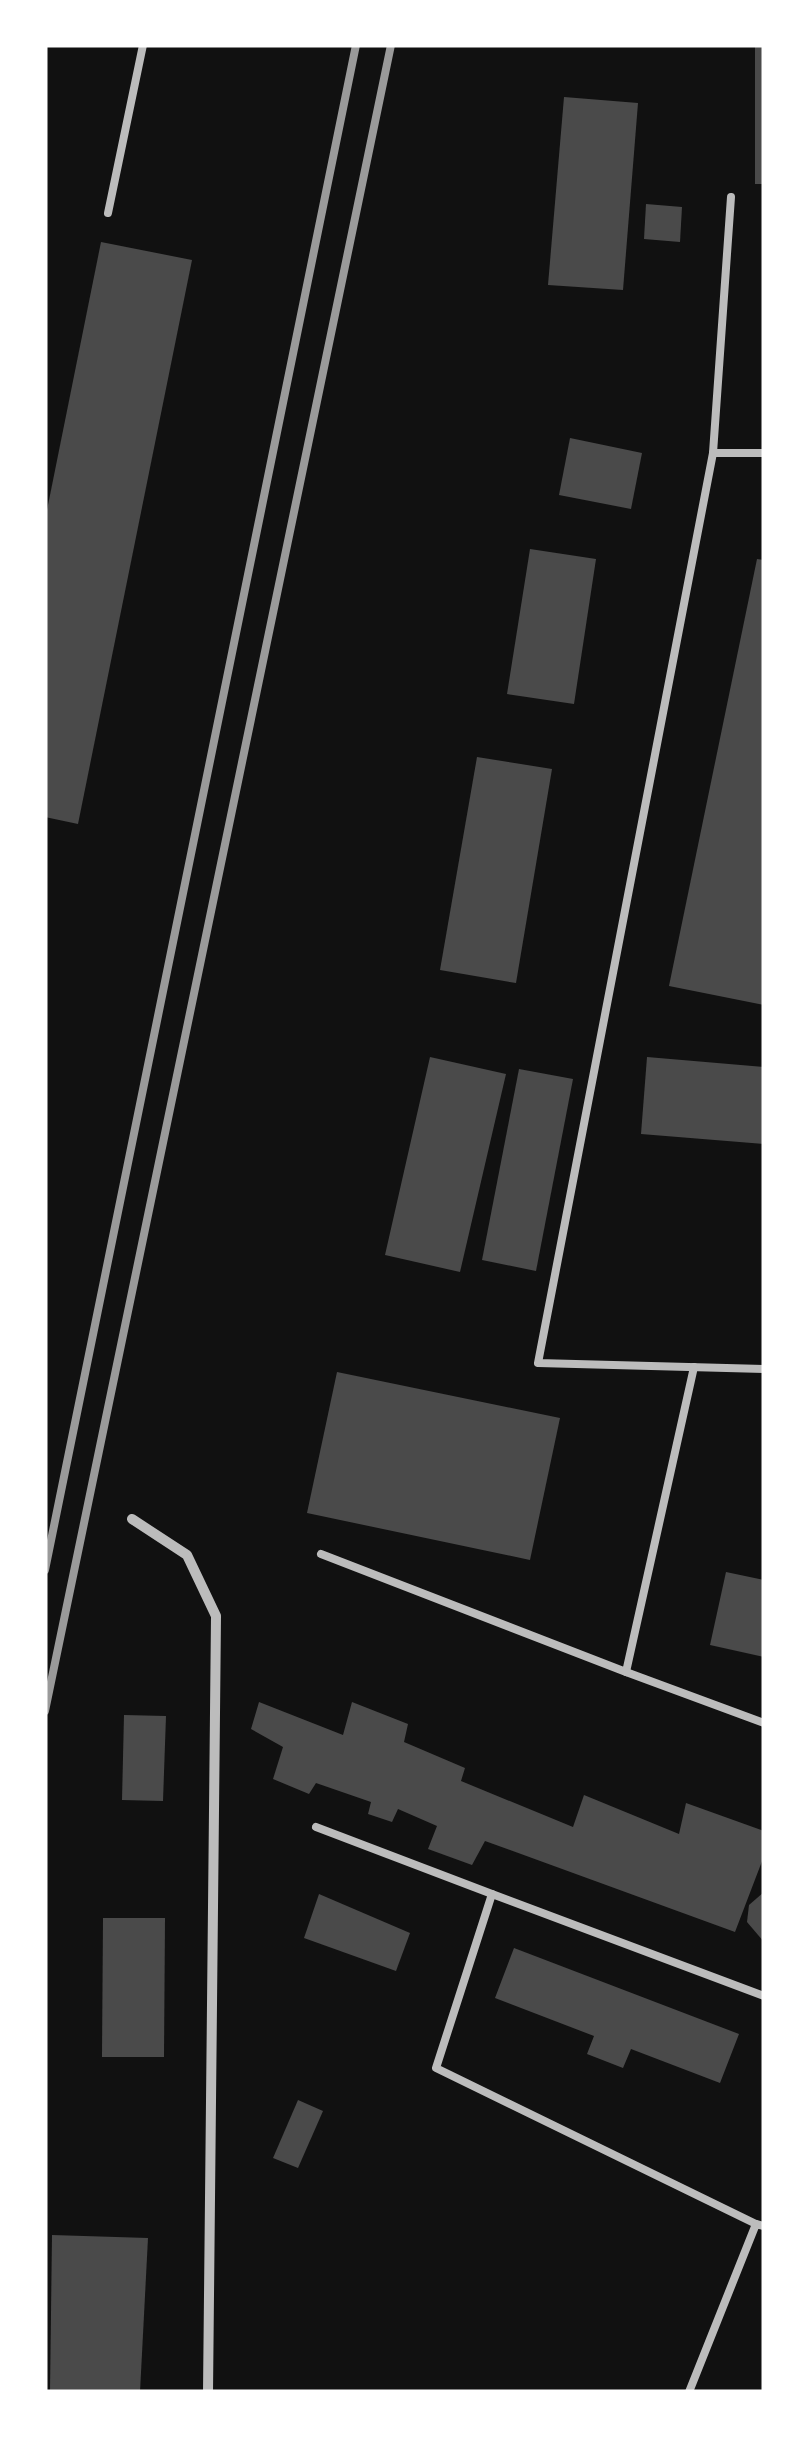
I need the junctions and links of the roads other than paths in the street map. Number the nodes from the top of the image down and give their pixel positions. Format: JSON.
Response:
{"nodes":[{"id":1,"x":143,"y":45,"type":"edge"},
{"id":2,"x":731,"y":197,"type":"dead end"},
{"id":3,"x":108,"y":213,"type":"dead end"},
{"id":4,"x":712,"y":453,"type":"junction"},
{"id":5,"x":764,"y":453,"type":"edge"},
{"id":6,"x":694,"y":1367,"type":"junction"},
{"id":7,"x":764,"y":1369,"type":"edge"},
{"id":8,"x":132,"y":1519,"type":"dead end"},
{"id":9,"x":321,"y":1554,"type":"dead end"},
{"id":10,"x":626,"y":1672,"type":"junction"},
{"id":11,"x":764,"y":1722,"type":"edge"},
{"id":12,"x":316,"y":1827,"type":"dead end"},
{"id":13,"x":492,"y":1894,"type":"junction"},
{"id":14,"x":764,"y":1996,"type":"edge"},
{"id":15,"x":760,"y":2225,"type":"edge"},
{"id":16,"x":208,"y":2392,"type":"edge"},
{"id":17,"x":689,"y":2392,"type":"edge"}],
"edges":[{"from":1,"to":3,"type":"lane"},
{"from":2,"to":4,"type":"lane"},
{"from":4,"to":5,"type":"lane"},
{"from":4,"to":6,"type":"lane"},
{"from":6,"to":7,"type":"lane"},
{"from":6,"to":10,"type":"lane"},
{"from":8,"to":16,"type":"street"},
{"from":9,"to":10,"type":"lane"},
{"from":10,"to":11,"type":"lane"},
{"from":12,"to":13,"type":"lane"},
{"from":13,"to":14,"type":"lane"},
{"from":13,"to":15,"type":"lane"},
{"from":15,"to":17,"type":"lane"}]}
